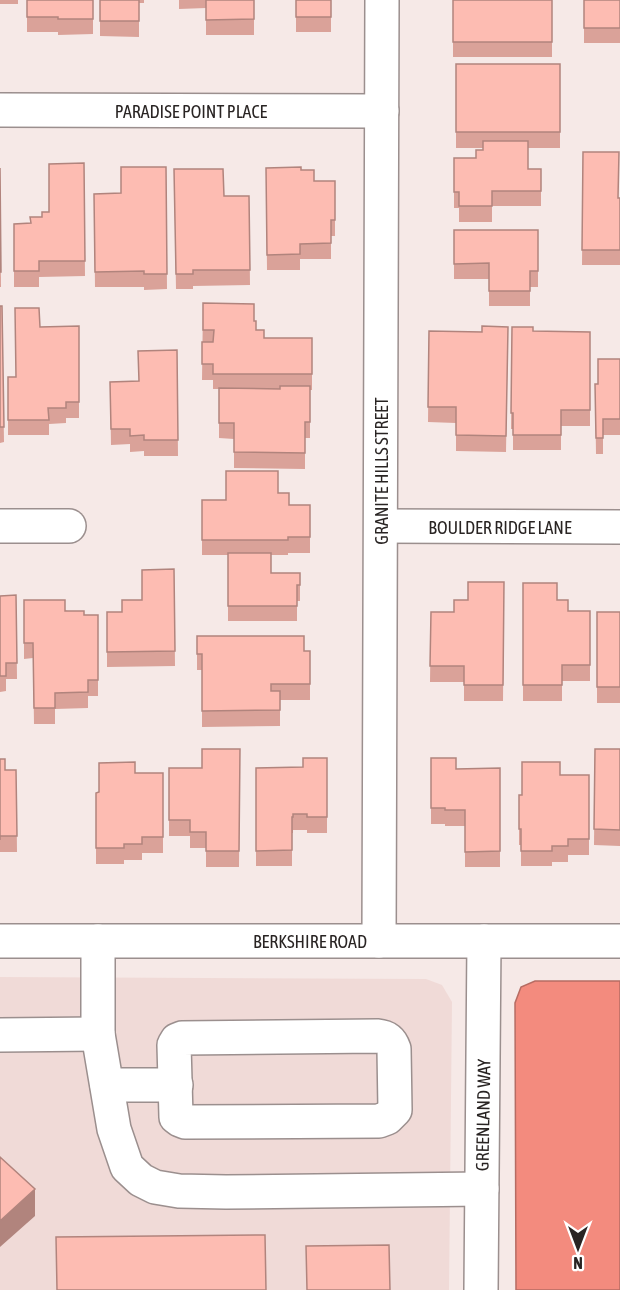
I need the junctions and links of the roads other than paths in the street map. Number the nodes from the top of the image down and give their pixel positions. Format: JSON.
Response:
{"nodes":[{"id":1,"x":382,"y":0,"type":"edge"},
{"id":2,"x":0,"y":110,"type":"edge"},
{"id":3,"x":382,"y":111,"type":"junction"},
{"id":4,"x":0,"y":525,"type":"edge"},
{"id":5,"x":69,"y":526,"type":"dead end"},
{"id":6,"x":381,"y":526,"type":"junction"},
{"id":7,"x":620,"y":527,"type":"edge"},
{"id":8,"x":0,"y":941,"type":"edge"},
{"id":9,"x":98,"y":941,"type":"junction"},
{"id":10,"x":484,"y":941,"type":"junction"},
{"id":11,"x":620,"y":941,"type":"edge"},
{"id":12,"x":380,"y":942,"type":"junction"},
{"id":13,"x":98,"y":1034,"type":"junction"},
{"id":14,"x":0,"y":1035,"type":"edge"},
{"id":15,"x":107,"y":1085,"type":"junction"},
{"id":16,"x":176,"y":1085,"type":"junction"},
{"id":17,"x":482,"y":1189,"type":"junction"},
{"id":18,"x":481,"y":1290,"type":"edge"}],
"edges":[{"from":1,"to":3,"type":"street","name":"GRANITE HILLS STREET"},
{"from":2,"to":3,"type":"street","name":"PARADISE POINT PLACE"},
{"from":3,"to":6,"type":"street","name":"GRANITE HILLS STREET"},
{"from":4,"to":5,"type":"street"},
{"from":6,"to":7,"type":"street","name":"BOULDER RIDGE LANE"},
{"from":6,"to":12,"type":"street","name":"GRANITE HILLS STREET"},
{"from":8,"to":9,"type":"street","name":"BERKSHIRE ROAD"},
{"from":9,"to":12,"type":"street","name":"BERKSHIRE ROAD"},
{"from":9,"to":13,"type":"street"},
{"from":10,"to":11,"type":"street","name":"BERKSHIRE ROAD"},
{"from":10,"to":12,"type":"street","name":"BERKSHIRE ROAD"},
{"from":10,"to":17,"type":"street","name":"GREENLAND WAY"},
{"from":13,"to":14,"type":"street"},
{"from":13,"to":15,"type":"street"},
{"from":15,"to":16,"type":"street"},
{"from":15,"to":17,"type":"street"},
{"from":16,"to":16,"type":"street"},
{"from":17,"to":18,"type":"street","name":"GREENLAND WAY"}]}
